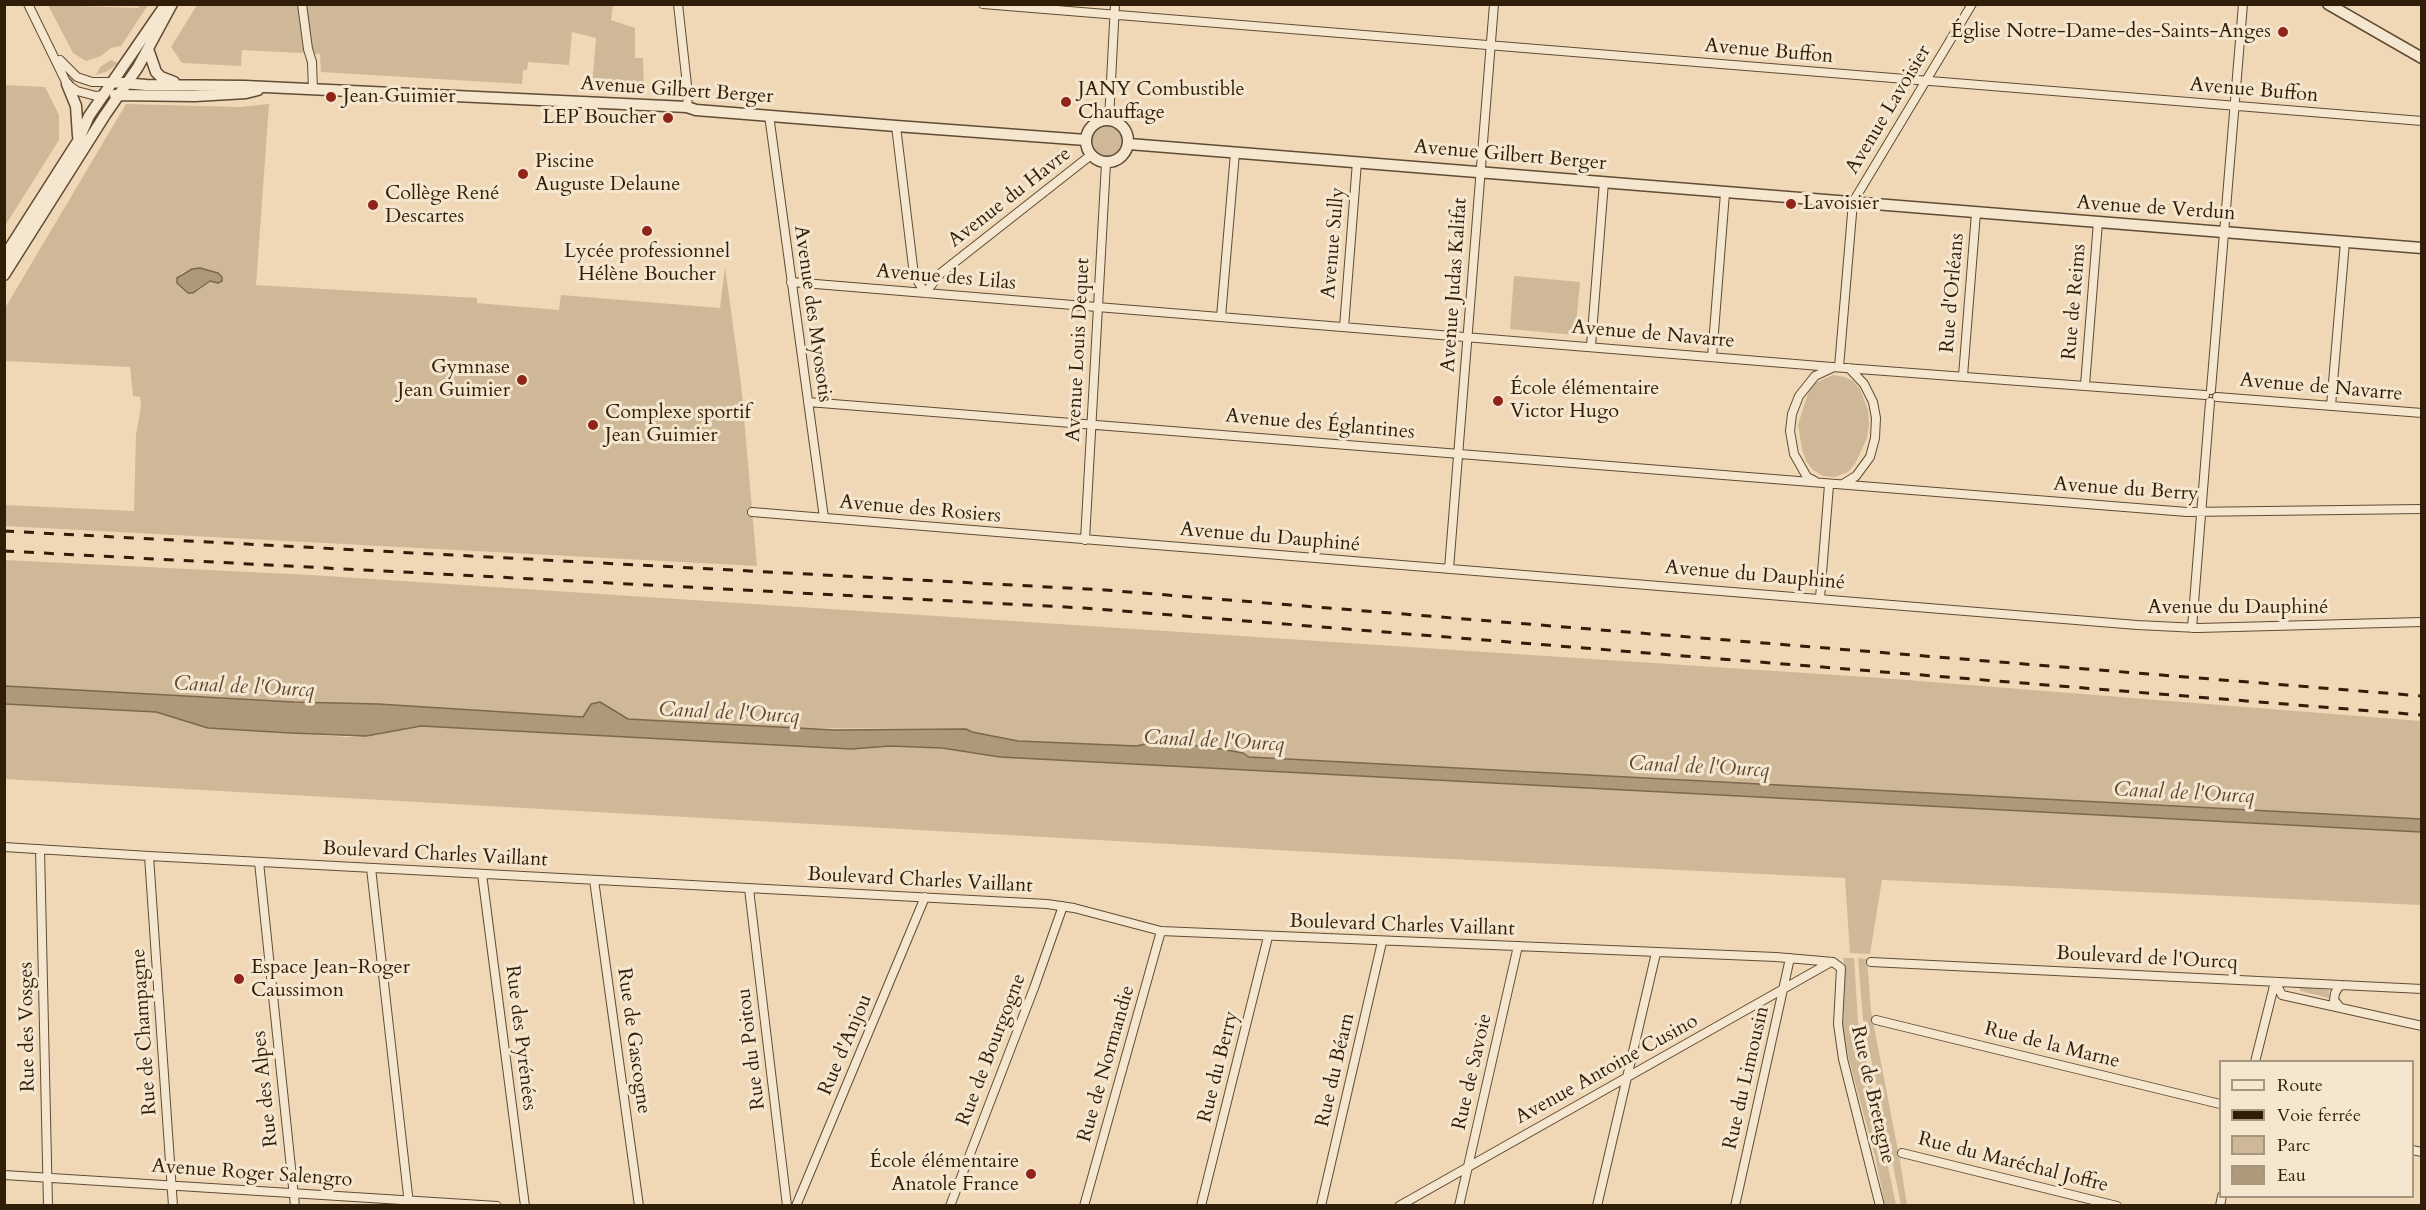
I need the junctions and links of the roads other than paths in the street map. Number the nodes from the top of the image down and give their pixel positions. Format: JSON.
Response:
{"nodes":[{"id":1,"x":28,"y":4,"type":"edge"},
{"id":2,"x":166,"y":4,"type":"edge"},
{"id":3,"x":172,"y":4,"type":"edge"},
{"id":4,"x":302,"y":4,"type":"edge"},
{"id":5,"x":678,"y":4,"type":"edge"},
{"id":6,"x":983,"y":4,"type":"edge"},
{"id":7,"x":1115,"y":4,"type":"edge"},
{"id":8,"x":1494,"y":4,"type":"edge"},
{"id":9,"x":1972,"y":4,"type":"edge"},
{"id":10,"x":2243,"y":4,"type":"edge"},
{"id":11,"x":2328,"y":4,"type":"edge"},
{"id":12,"x":1115,"y":15,"type":"junction"},
{"id":13,"x":1490,"y":45,"type":"junction"},
{"id":14,"x":51,"y":47,"type":"junction"},
{"id":15,"x":148,"y":49,"type":"junction"},
{"id":16,"x":2421,"y":58,"type":"edge"},
{"id":17,"x":1926,"y":81,"type":"junction"},
{"id":18,"x":112,"y":82,"type":"junction"},
{"id":19,"x":127,"y":83,"type":"junction"},
{"id":20,"x":67,"y":84,"type":"junction"},
{"id":21,"x":183,"y":85,"type":"junction"},
{"id":22,"x":264,"y":88,"type":"junction"},
{"id":23,"x":313,"y":90,"type":"junction"},
{"id":24,"x":104,"y":95,"type":"junction"},
{"id":25,"x":118,"y":96,"type":"junction"},
{"id":26,"x":2235,"y":106,"type":"junction"},
{"id":27,"x":687,"y":107,"type":"junction"},
{"id":28,"x":769,"y":115,"type":"junction"},
{"id":29,"x":1109,"y":120,"type":"junction"},
{"id":30,"x":2421,"y":121,"type":"edge"},
{"id":31,"x":896,"y":126,"type":"junction"},
{"id":32,"x":1086,"y":140,"type":"junction"},
{"id":33,"x":78,"y":141,"type":"junction"},
{"id":34,"x":1129,"y":144,"type":"junction"},
{"id":35,"x":1235,"y":153,"type":"junction"},
{"id":36,"x":1091,"y":155,"type":"junction"},
{"id":37,"x":1357,"y":162,"type":"junction"},
{"id":38,"x":1106,"y":163,"type":"junction"},
{"id":39,"x":1480,"y":172,"type":"junction"},
{"id":40,"x":1604,"y":182,"type":"junction"},
{"id":41,"x":1725,"y":193,"type":"junction"},
{"id":42,"x":1853,"y":202,"type":"junction"},
{"id":43,"x":1887,"y":205,"type":"joint"},
{"id":44,"x":1976,"y":213,"type":"junction"},
{"id":45,"x":2098,"y":222,"type":"junction"},
{"id":46,"x":2225,"y":232,"type":"junction"},
{"id":47,"x":2345,"y":242,"type":"junction"},
{"id":48,"x":2421,"y":248,"type":"edge"},
{"id":49,"x":4,"y":257,"type":"edge"},
{"id":50,"x":4,"y":275,"type":"edge"},
{"id":51,"x":791,"y":282,"type":"junction"},
{"id":52,"x":925,"y":293,"type":"junction"},
{"id":53,"x":1098,"y":307,"type":"junction"},
{"id":54,"x":1221,"y":317,"type":"junction"},
{"id":55,"x":1344,"y":327,"type":"junction"},
{"id":56,"x":1467,"y":337,"type":"junction"},
{"id":57,"x":1591,"y":346,"type":"junction"},
{"id":58,"x":1712,"y":357,"type":"junction"},
{"id":59,"x":1835,"y":368,"type":"junction"},
{"id":60,"x":1849,"y":368,"type":"junction"},
{"id":61,"x":1963,"y":376,"type":"junction"},
{"id":62,"x":2085,"y":385,"type":"junction"},
{"id":63,"x":2211,"y":396,"type":"junction"},
{"id":64,"x":808,"y":402,"type":"junction"},
{"id":65,"x":2331,"y":406,"type":"junction"},
{"id":66,"x":2421,"y":413,"type":"edge"},
{"id":67,"x":1090,"y":423,"type":"junction"},
{"id":68,"x":1458,"y":453,"type":"junction"},
{"id":69,"x":1824,"y":484,"type":"junction"},
{"id":70,"x":1840,"y":485,"type":"junction"},
{"id":71,"x":2421,"y":510,"type":"edge"},
{"id":72,"x":752,"y":512,"type":"dead end"},
{"id":73,"x":2202,"y":513,"type":"junction"},
{"id":74,"x":824,"y":518,"type":"junction"},
{"id":75,"x":1086,"y":540,"type":"junction"},
{"id":76,"x":1449,"y":569,"type":"junction"},
{"id":77,"x":1820,"y":598,"type":"junction"},
{"id":78,"x":2421,"y":622,"type":"edge"},
{"id":79,"x":2192,"y":628,"type":"junction"},
{"id":80,"x":4,"y":847,"type":"edge"},
{"id":81,"x":40,"y":849,"type":"junction"},
{"id":82,"x":149,"y":856,"type":"junction"},
{"id":83,"x":259,"y":862,"type":"junction"},
{"id":84,"x":371,"y":868,"type":"junction"},
{"id":85,"x":482,"y":874,"type":"junction"},
{"id":86,"x":594,"y":880,"type":"junction"},
{"id":87,"x":749,"y":889,"type":"junction"},
{"id":88,"x":925,"y":897,"type":"junction"},
{"id":89,"x":1063,"y":906,"type":"junction"},
{"id":90,"x":1161,"y":931,"type":"junction"},
{"id":91,"x":1268,"y":938,"type":"junction"},
{"id":92,"x":1382,"y":942,"type":"junction"},
{"id":93,"x":1518,"y":946,"type":"junction"},
{"id":94,"x":1656,"y":953,"type":"junction"},
{"id":95,"x":1790,"y":958,"type":"junction"},
{"id":96,"x":1832,"y":962,"type":"junction"},
{"id":97,"x":1871,"y":962,"type":"dead end"},
{"id":98,"x":2275,"y":982,"type":"junction"},
{"id":99,"x":2340,"y":985,"type":"junction"},
{"id":100,"x":2421,"y":989,"type":"edge"},
{"id":101,"x":1785,"y":990,"type":"junction"},
{"id":102,"x":2339,"y":1006,"type":"junction"},
{"id":103,"x":1876,"y":1020,"type":"dead end"},
{"id":104,"x":2421,"y":1026,"type":"edge"},
{"id":105,"x":2256,"y":1060,"type":"edge"},
{"id":106,"x":1626,"y":1078,"type":"junction"},
{"id":107,"x":2219,"y":1104,"type":"edge"},
{"id":108,"x":1902,"y":1153,"type":"dead end"},
{"id":109,"x":1469,"y":1166,"type":"junction"},
{"id":110,"x":4,"y":1174,"type":"edge"},
{"id":111,"x":47,"y":1178,"type":"junction"},
{"id":112,"x":171,"y":1185,"type":"junction"},
{"id":113,"x":294,"y":1193,"type":"junction"},
{"id":114,"x":409,"y":1203,"type":"edge"},
{"id":115,"x":48,"y":1206,"type":"edge"},
{"id":116,"x":173,"y":1206,"type":"edge"},
{"id":117,"x":295,"y":1206,"type":"edge"},
{"id":118,"x":497,"y":1206,"type":"edge"},
{"id":119,"x":525,"y":1206,"type":"edge"},
{"id":120,"x":639,"y":1206,"type":"edge"},
{"id":121,"x":787,"y":1206,"type":"edge"},
{"id":122,"x":796,"y":1206,"type":"edge"},
{"id":123,"x":950,"y":1206,"type":"edge"},
{"id":124,"x":1084,"y":1206,"type":"edge"},
{"id":125,"x":1201,"y":1206,"type":"edge"},
{"id":126,"x":1321,"y":1206,"type":"edge"},
{"id":127,"x":1399,"y":1206,"type":"edge"},
{"id":128,"x":1459,"y":1206,"type":"edge"},
{"id":129,"x":1597,"y":1206,"type":"edge"},
{"id":130,"x":1735,"y":1206,"type":"edge"},
{"id":131,"x":1880,"y":1206,"type":"edge"},
{"id":132,"x":2117,"y":1206,"type":"edge"}],
"edges":[{"from":1,"to":14,"type":"street"},
{"from":2,"to":18,"type":"street"},
{"from":3,"to":15,"type":"street"},
{"from":4,"to":23,"type":"street"},
{"from":5,"to":27,"type":"street"},
{"from":6,"to":12,"type":"street","name":"Avenue Buffon"},
{"from":7,"to":12,"type":"street"},
{"from":8,"to":13,"type":"street","name":"Avenue Judas Kalifat"},
{"from":9,"to":17,"type":"street","name":"Avenue Lavoisier"},
{"from":10,"to":26,"type":"street"},
{"from":11,"to":16,"type":"street"},
{"from":12,"to":13,"type":"street","name":"Avenue Buffon"},
{"from":12,"to":29,"type":"street"},
{"from":13,"to":17,"type":"street","name":"Avenue Buffon"},
{"from":13,"to":39,"type":"street","name":"Avenue Judas Kalifat"},
{"from":14,"to":18,"type":"street"},
{"from":14,"to":20,"type":"street"},
{"from":15,"to":19,"type":"street"},
{"from":15,"to":21,"type":"street"},
{"from":17,"to":26,"type":"street","name":"Avenue Buffon"},
{"from":17,"to":42,"type":"street","name":"Avenue Lavoisier"},
{"from":18,"to":19,"type":"street","name":"Avenue Gilbert Berger"},
{"from":18,"to":24,"type":"street"},
{"from":19,"to":21,"type":"street","name":"Avenue Gilbert Berger"},
{"from":19,"to":25,"type":"street"},
{"from":20,"to":24,"type":"street"},
{"from":20,"to":33,"type":"street"},
{"from":21,"to":22,"type":"street","name":"Avenue Gilbert Berger"},
{"from":22,"to":23,"type":"street","name":"Avenue Gilbert Berger"},
{"from":22,"to":25,"type":"street","name":"Avenue Gilbert Berger"},
{"from":23,"to":27,"type":"street","name":"Avenue Gilbert Berger"},
{"from":24,"to":25,"type":"street","name":"Avenue Gilbert Berger"},
{"from":24,"to":33,"type":"street"},
{"from":25,"to":50,"type":"street"},
{"from":26,"to":30,"type":"street","name":"Avenue Buffon"},
{"from":26,"to":46,"type":"street"},
{"from":27,"to":28,"type":"street","name":"Avenue Gilbert Berger"},
{"from":28,"to":31,"type":"street","name":"Avenue Gilbert Berger"},
{"from":28,"to":51,"type":"street","name":"Avenue des Myosotis"},
{"from":29,"to":32,"type":"street"},
{"from":29,"to":34,"type":"street"},
{"from":31,"to":32,"type":"street","name":"Avenue Gilbert Berger"},
{"from":31,"to":52,"type":"street"},
{"from":32,"to":36,"type":"street"},
{"from":33,"to":49,"type":"street"},
{"from":34,"to":35,"type":"street","name":"Avenue Gilbert Berger"},
{"from":34,"to":38,"type":"street"},
{"from":35,"to":37,"type":"street","name":"Avenue Gilbert Berger"},
{"from":35,"to":54,"type":"street"},
{"from":36,"to":38,"type":"street"},
{"from":36,"to":52,"type":"street","name":"Avenue du Havre"},
{"from":37,"to":39,"type":"street","name":"Avenue Gilbert Berger"},
{"from":37,"to":55,"type":"street","name":"Avenue Sully"},
{"from":38,"to":53,"type":"street","name":"Avenue Louis Dequet"},
{"from":39,"to":40,"type":"street","name":"Avenue Gilbert Berger"},
{"from":39,"to":56,"type":"street","name":"Avenue Judas Kalifat"},
{"from":40,"to":41,"type":"street","name":"Avenue Gilbert Berger"},
{"from":40,"to":57,"type":"street"},
{"from":41,"to":42,"type":"street","name":"Avenue Gilbert Berger"},
{"from":41,"to":58,"type":"street"},
{"from":42,"to":43,"type":"street","name":"Avenue Gilbert Berger"},
{"from":42,"to":59,"type":"street"},
{"from":43,"to":44,"type":"street","name":"Avenue de Verdun"},
{"from":44,"to":45,"type":"street","name":"Avenue de Verdun"},
{"from":44,"to":61,"type":"street","name":"Rue d'Orléans"},
{"from":45,"to":46,"type":"street","name":"Avenue de Verdun"},
{"from":45,"to":62,"type":"street","name":"Rue de Reims"},
{"from":46,"to":47,"type":"street","name":"Avenue de Verdun"},
{"from":46,"to":63,"type":"street"},
{"from":47,"to":48,"type":"street","name":"Avenue de Verdun"},
{"from":47,"to":65,"type":"street"},
{"from":51,"to":52,"type":"street","name":"Avenue des Lilas"},
{"from":51,"to":64,"type":"street","name":"Avenue des Myosotis"},
{"from":52,"to":53,"type":"street","name":"Avenue des Lilas"},
{"from":53,"to":54,"type":"street","name":"Avenue de Navarre"},
{"from":53,"to":67,"type":"street","name":"Avenue Louis Dequet"},
{"from":54,"to":55,"type":"street","name":"Avenue de Navarre"},
{"from":55,"to":56,"type":"street","name":"Avenue de Navarre"},
{"from":56,"to":57,"type":"street","name":"Avenue de Navarre"},
{"from":56,"to":68,"type":"street","name":"Avenue Judas Kalifat"},
{"from":57,"to":58,"type":"street","name":"Avenue de Navarre"},
{"from":58,"to":59,"type":"street","name":"Avenue de Navarre"},
{"from":59,"to":60,"type":"street","name":"Avenue de Navarre"},
{"from":59,"to":69,"type":"street"},
{"from":60,"to":61,"type":"street","name":"Avenue de Navarre"},
{"from":60,"to":70,"type":"street"},
{"from":61,"to":62,"type":"street","name":"Avenue de Navarre"},
{"from":62,"to":63,"type":"street","name":"Avenue de Navarre"},
{"from":63,"to":65,"type":"street","name":"Avenue de Navarre"},
{"from":63,"to":73,"type":"street"},
{"from":64,"to":67,"type":"street","name":"Avenue des Églantines"},
{"from":64,"to":74,"type":"street","name":"Avenue des Myosotis"},
{"from":65,"to":66,"type":"street","name":"Avenue de Navarre"},
{"from":67,"to":68,"type":"street","name":"Avenue des Églantines"},
{"from":67,"to":75,"type":"street","name":"Avenue Louis Dequet"},
{"from":68,"to":69,"type":"street","name":"Avenue des Églantines"},
{"from":68,"to":76,"type":"street","name":"Avenue Judas Kalifat"},
{"from":69,"to":70,"type":"street","name":"Avenue du Berry"},
{"from":69,"to":77,"type":"street"},
{"from":70,"to":73,"type":"street","name":"Avenue du Berry"},
{"from":71,"to":73,"type":"street","name":"Avenue du Berry"},
{"from":72,"to":74,"type":"street","name":"Avenue des Rosiers"},
{"from":73,"to":79,"type":"street"},
{"from":74,"to":75,"type":"street","name":"Avenue des Rosiers"},
{"from":75,"to":76,"type":"street","name":"Avenue du Dauphiné"},
{"from":76,"to":77,"type":"street","name":"Avenue du Dauphiné"},
{"from":77,"to":79,"type":"street","name":"Avenue du Dauphiné"},
{"from":78,"to":79,"type":"street","name":"Avenue du Dauphiné"},
{"from":80,"to":81,"type":"street","name":"Boulevard Charles Vaillant"},
{"from":81,"to":82,"type":"street","name":"Boulevard Charles Vaillant"},
{"from":81,"to":111,"type":"street","name":"Rue des Vosges"},
{"from":82,"to":83,"type":"street","name":"Boulevard Charles Vaillant"},
{"from":82,"to":112,"type":"street","name":"Rue de Champagne"},
{"from":83,"to":84,"type":"street","name":"Boulevard Charles Vaillant"},
{"from":83,"to":113,"type":"street","name":"Rue des Alpes"},
{"from":84,"to":85,"type":"street","name":"Boulevard Charles Vaillant"},
{"from":84,"to":114,"type":"street"},
{"from":85,"to":86,"type":"street","name":"Boulevard Charles Vaillant"},
{"from":85,"to":119,"type":"street","name":"Rue des Pyrénées"},
{"from":86,"to":87,"type":"street","name":"Boulevard Charles Vaillant"},
{"from":86,"to":120,"type":"street","name":"Rue de Gascogne"},
{"from":87,"to":88,"type":"street","name":"Boulevard Charles Vaillant"},
{"from":87,"to":121,"type":"street","name":"Rue du Poitou"},
{"from":88,"to":89,"type":"street","name":"Boulevard Charles Vaillant"},
{"from":88,"to":122,"type":"street","name":"Rue d'Anjou"},
{"from":89,"to":90,"type":"street","name":"Boulevard Charles Vaillant"},
{"from":89,"to":123,"type":"street","name":"Rue de Bourgogne"},
{"from":90,"to":91,"type":"street","name":"Boulevard Charles Vaillant"},
{"from":90,"to":124,"type":"street","name":"Rue de Normandie"},
{"from":91,"to":92,"type":"street","name":"Boulevard Charles Vaillant"},
{"from":91,"to":125,"type":"street","name":"Rue du Berry"},
{"from":92,"to":93,"type":"street","name":"Boulevard Charles Vaillant"},
{"from":92,"to":126,"type":"street","name":"Rue du Béarn"},
{"from":93,"to":94,"type":"street","name":"Boulevard Charles Vaillant"},
{"from":93,"to":109,"type":"street","name":"Rue de Savoie"},
{"from":94,"to":95,"type":"street","name":"Boulevard Charles Vaillant"},
{"from":94,"to":106,"type":"street"},
{"from":95,"to":96,"type":"street","name":"Boulevard Charles Vaillant"},
{"from":95,"to":101,"type":"street","name":"Rue du Limousin"},
{"from":96,"to":101,"type":"street","name":"Avenue Antoine Cusino"},
{"from":96,"to":131,"type":"street","name":"Rue de Bretagne"},
{"from":97,"to":98,"type":"street","name":"Boulevard de l'Ourcq"},
{"from":98,"to":99,"type":"street","name":"Boulevard de l'Ourcq"},
{"from":98,"to":102,"type":"street"},
{"from":98,"to":105,"type":"street"},
{"from":99,"to":100,"type":"street","name":"Boulevard de l'Ourcq"},
{"from":99,"to":102,"type":"street"},
{"from":101,"to":106,"type":"street","name":"Avenue Antoine Cusino"},
{"from":101,"to":130,"type":"street","name":"Rue du Limousin"},
{"from":102,"to":104,"type":"street"},
{"from":103,"to":107,"type":"street","name":"Rue de la Marne"},
{"from":106,"to":109,"type":"street","name":"Avenue Antoine Cusino"},
{"from":106,"to":129,"type":"street"},
{"from":108,"to":132,"type":"street","name":"Rue du Maréchal Joffre"},
{"from":109,"to":127,"type":"street","name":"Avenue Antoine Cusino"},
{"from":109,"to":128,"type":"street","name":"Rue de Savoie"},
{"from":110,"to":111,"type":"street","name":"Avenue Roger Salengro"},
{"from":111,"to":112,"type":"street","name":"Avenue Roger Salengro"},
{"from":111,"to":115,"type":"street","name":"Rue des Vosges"},
{"from":112,"to":113,"type":"street","name":"Avenue Roger Salengro"},
{"from":112,"to":116,"type":"street","name":"Rue de Champagne"},
{"from":113,"to":114,"type":"street","name":"Avenue Roger Salengro"},
{"from":113,"to":117,"type":"street","name":"Rue des Alpes"},
{"from":114,"to":118,"type":"street","name":"Avenue Roger Salengro"}]}
